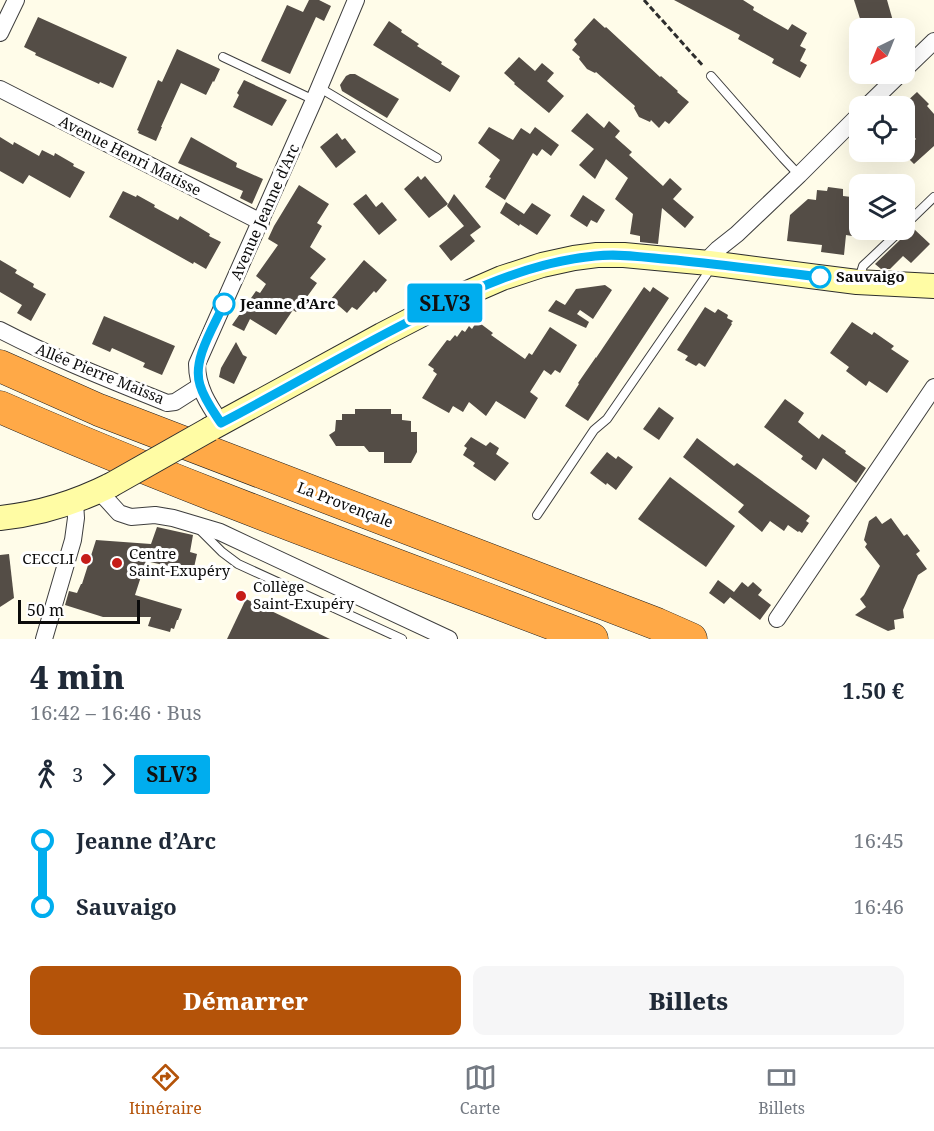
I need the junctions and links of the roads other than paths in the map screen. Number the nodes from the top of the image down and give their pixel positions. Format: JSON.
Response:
{"nodes":[{"id":1,"x":16,"y":0,"type":"edge"},
{"id":2,"x":356,"y":0,"type":"edge"},
{"id":3,"x":0,"y":33,"type":"edge"},
{"id":4,"x":934,"y":41,"type":"edge"},
{"id":5,"x":223,"y":57,"type":"dead end"},
{"id":6,"x":915,"y":59,"type":"edge"},
{"id":7,"x":711,"y":76,"type":"road end"},
{"id":8,"x":890,"y":84,"type":"edge"},
{"id":9,"x":0,"y":89,"type":"edge"},
{"id":10,"x":317,"y":94,"type":"junction"},
{"id":11,"x":878,"y":96,"type":"edge"},
{"id":12,"x":849,"y":125,"type":"edge"},
{"id":13,"x":437,"y":158,"type":"dead end"},
{"id":14,"x":799,"y":175,"type":"junction"},
{"id":15,"x":934,"y":197,"type":"edge"},
{"id":16,"x":915,"y":215,"type":"edge"},
{"id":17,"x":261,"y":222,"type":"junction"},
{"id":18,"x":890,"y":240,"type":"edge"},
{"id":19,"x":719,"y":265,"type":"junction"},
{"id":20,"x":857,"y":282,"type":"junction"},
{"id":21,"x":934,"y":286,"type":"edge"},
{"id":22,"x":0,"y":330,"type":"edge"},
{"id":23,"x":0,"y":366,"type":"edge"},
{"id":24,"x":200,"y":386,"type":"junction"},
{"id":25,"x":934,"y":387,"type":"edge"},
{"id":26,"x":0,"y":407,"type":"edge"},
{"id":27,"x":215,"y":426,"type":"junction"},
{"id":28,"x":105,"y":488,"type":"junction"},
{"id":29,"x":75,"y":502,"type":"junction"},
{"id":30,"x":537,"y":515,"type":"dead end"},
{"id":31,"x":0,"y":518,"type":"edge"},
{"id":32,"x":194,"y":524,"type":"junction"},
{"id":33,"x":777,"y":619,"type":"dead end"},
{"id":34,"x":44,"y":639,"type":"edge"},
{"id":35,"x":402,"y":639,"type":"edge"},
{"id":36,"x":449,"y":639,"type":"edge"},
{"id":37,"x":592,"y":639,"type":"edge"},
{"id":38,"x":691,"y":639,"type":"edge"}],
"edges":[{"from":1,"to":3,"type":"street"},
{"from":2,"to":10,"type":"street","name":"Avenue Jeanne d'Arc"},
{"from":4,"to":6,"type":"street"},
{"from":5,"to":10,"type":"lane"},
{"from":7,"to":14,"type":"lane"},
{"from":8,"to":11,"type":"street"},
{"from":9,"to":17,"type":"street","name":"Avenue Henri Matisse"},
{"from":10,"to":13,"type":"lane"},
{"from":10,"to":17,"type":"street","name":"Avenue Jeanne d'Arc"},
{"from":12,"to":14,"type":"street"},
{"from":14,"to":19,"type":"street"},
{"from":15,"to":16,"type":"lane"},
{"from":17,"to":24,"type":"street","name":"Avenue Jeanne d'Arc"},
{"from":18,"to":20,"type":"lane"},
{"from":19,"to":20,"type":"main road"},
{"from":19,"to":27,"type":"main road"},
{"from":19,"to":30,"type":"lane"},
{"from":20,"to":21,"type":"main road"},
{"from":22,"to":24,"type":"street","name":"Allée Pierre Maissa"},
{"from":23,"to":38,"type":"highway","name":"La Provençale"},
{"from":24,"to":27,"type":"street","name":"Avenue Jeanne d'Arc"},
{"from":25,"to":33,"type":"street"},
{"from":26,"to":37,"type":"highway"},
{"from":27,"to":28,"type":"main road","bridge":true},
{"from":28,"to":29,"type":"main road"},
{"from":28,"to":32,"type":"street"},
{"from":29,"to":31,"type":"main road"},
{"from":29,"to":34,"type":"street"},
{"from":32,"to":35,"type":"lane"},
{"from":32,"to":36,"type":"street"}]}
